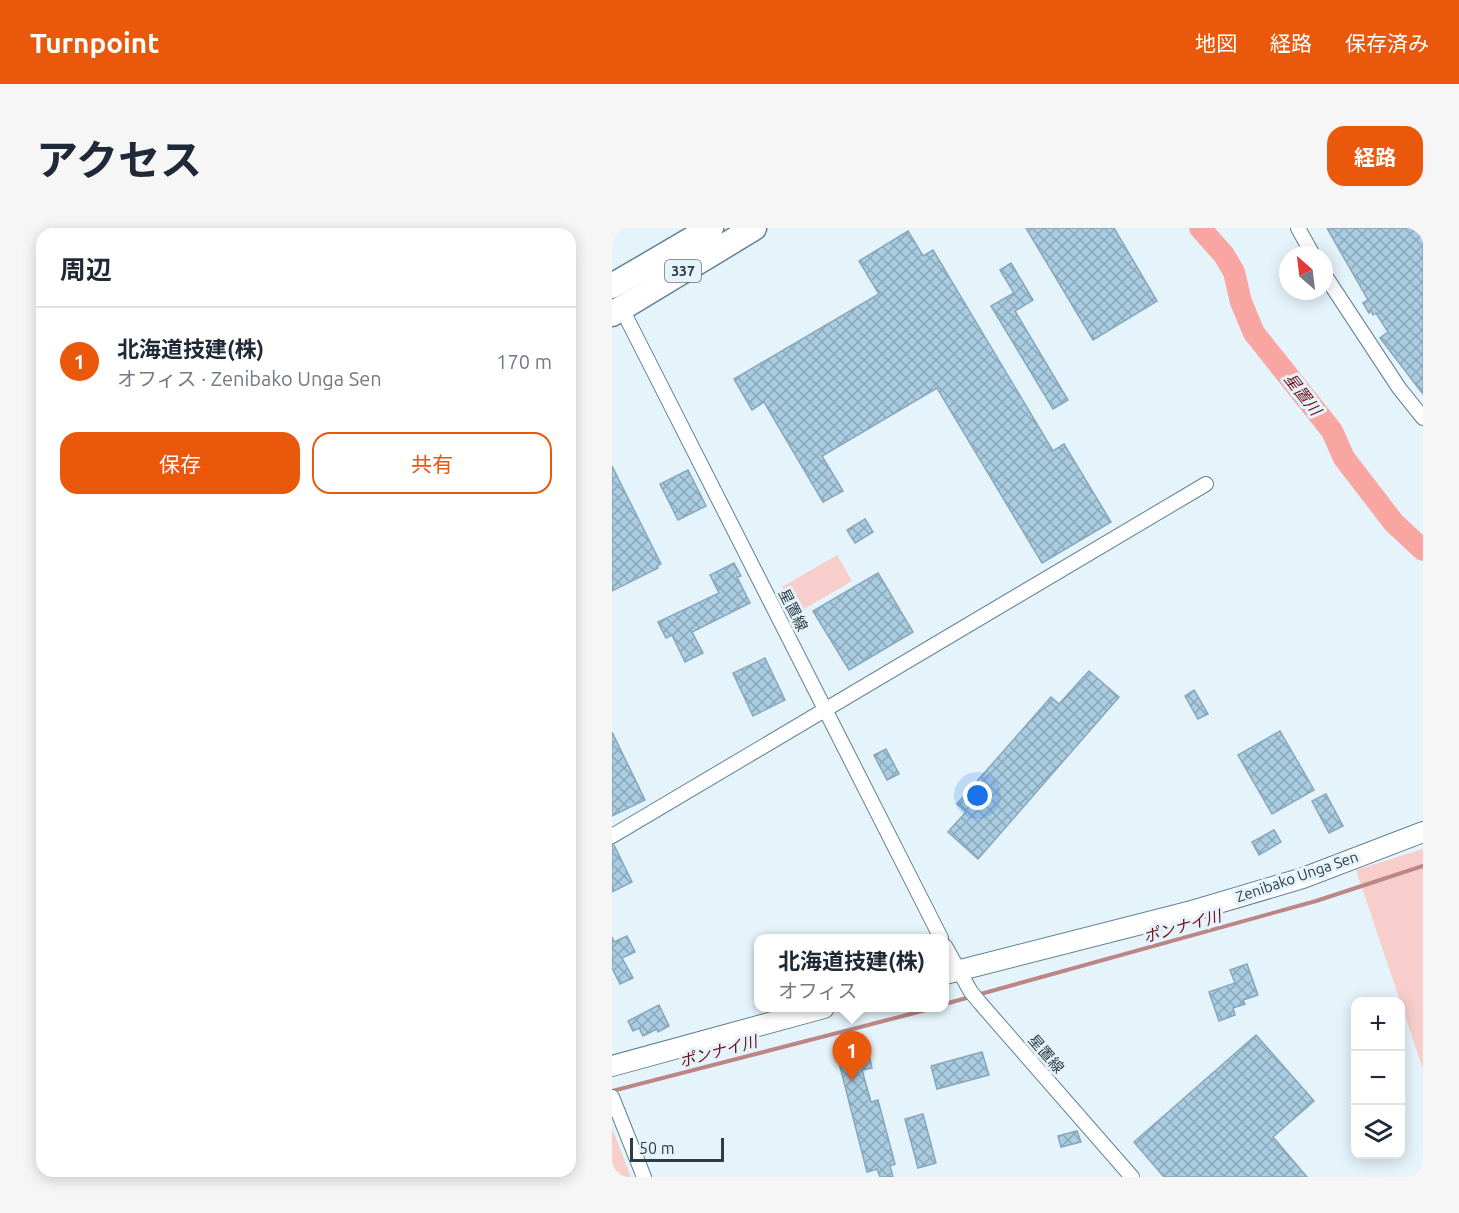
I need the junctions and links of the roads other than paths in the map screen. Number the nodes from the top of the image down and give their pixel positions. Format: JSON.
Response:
{"nodes":[{"id":1,"x":711,"y":228,"type":"edge"},
{"id":2,"x":754,"y":228,"type":"edge"},
{"id":3,"x":1298,"y":228,"type":"edge"},
{"id":4,"x":1308,"y":246,"type":"edge"},
{"id":5,"x":612,"y":286,"type":"edge"},
{"id":6,"x":1333,"y":288,"type":"edge"},
{"id":7,"x":615,"y":308,"type":"edge"},
{"id":8,"x":1423,"y":418,"type":"edge"},
{"id":9,"x":1206,"y":484,"type":"dead end"},
{"id":10,"x":825,"y":710,"type":"junction"},
{"id":11,"x":1423,"y":832,"type":"edge"},
{"id":12,"x":612,"y":836,"type":"edge"},
{"id":13,"x":938,"y":934,"type":"edge"},
{"id":14,"x":952,"y":972,"type":"edge"},
{"id":15,"x":809,"y":1012,"type":"edge"},
{"id":16,"x":612,"y":1066,"type":"edge"},
{"id":17,"x":612,"y":1097,"type":"edge"},
{"id":18,"x":644,"y":1177,"type":"edge"},
{"id":19,"x":1132,"y":1177,"type":"edge"}],
"edges":[{"from":1,"to":5,"type":"highway","number":"337"},
{"from":2,"to":7,"type":"highway","number":"337"},
{"from":3,"to":4,"type":"street"},
{"from":6,"to":8,"type":"street"},
{"from":7,"to":10,"type":"street","name":"星置線"},
{"from":9,"to":10,"type":"street"},
{"from":10,"to":12,"type":"street"},
{"from":10,"to":13,"type":"street","name":"星置線"},
{"from":11,"to":14,"type":"street","name":"Zenibako Unga Sen"},
{"from":14,"to":19,"type":"street","name":"星置線"},
{"from":15,"to":16,"type":"street"},
{"from":17,"to":18,"type":"street"}]}
